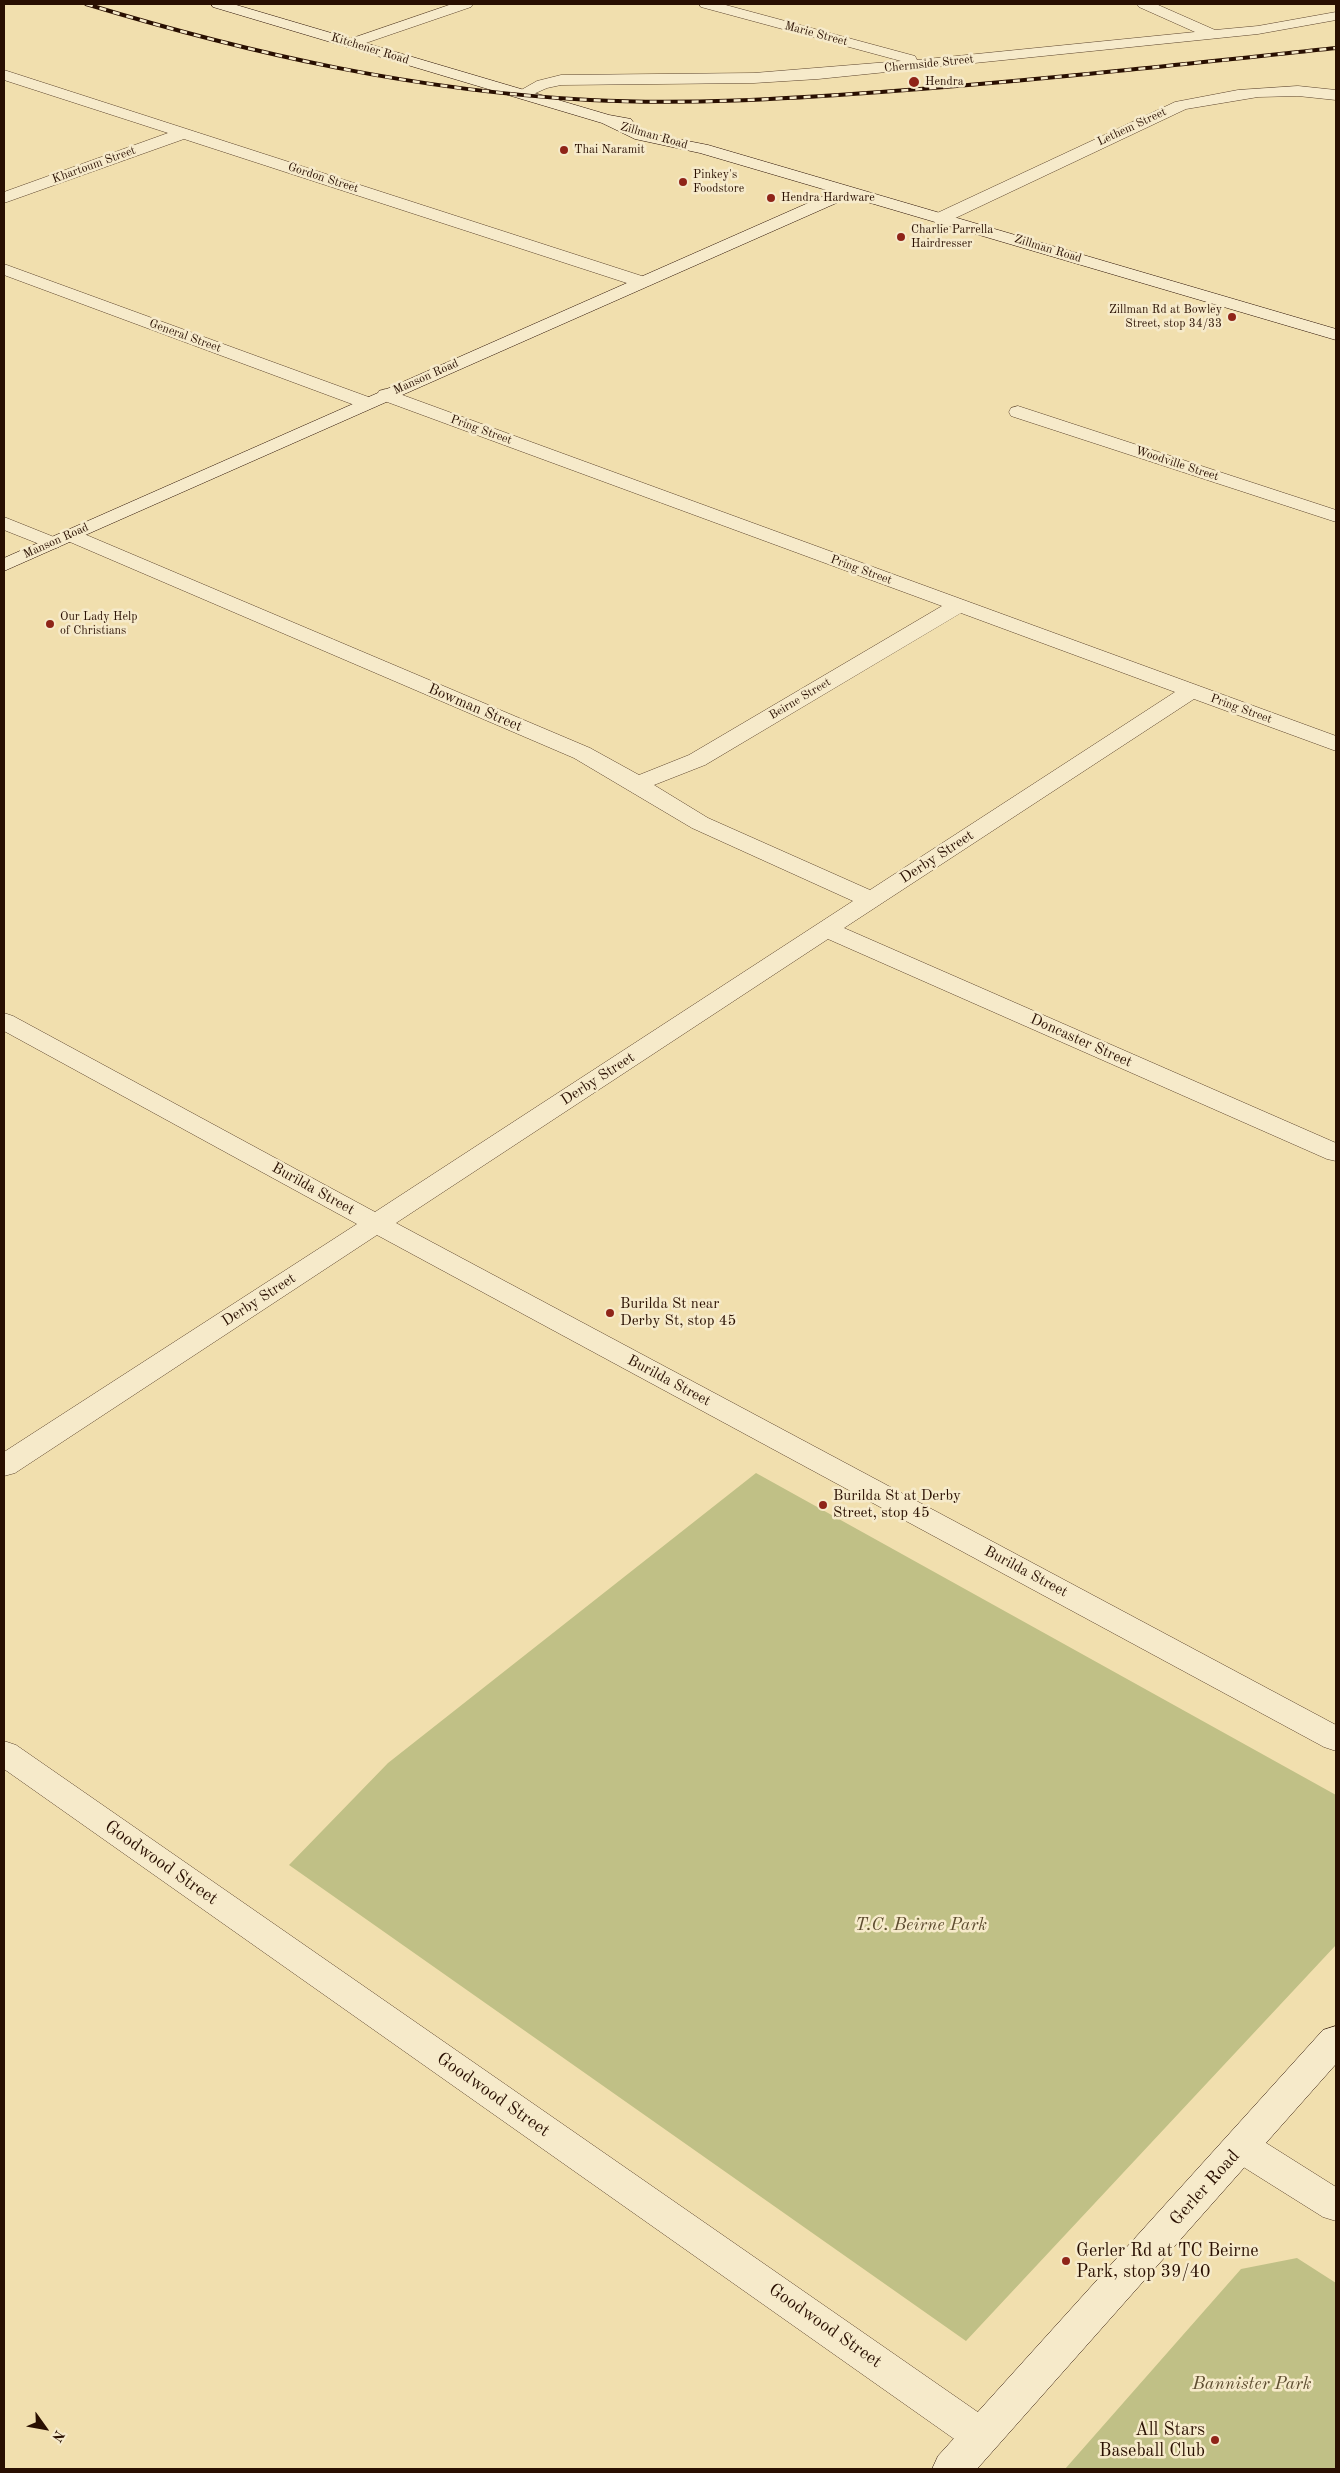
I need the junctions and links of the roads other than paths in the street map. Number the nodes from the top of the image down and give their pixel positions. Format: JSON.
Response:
{"nodes":[{"id":1,"x":218,"y":4,"type":"edge"},
{"id":2,"x":466,"y":4,"type":"edge"},
{"id":3,"x":706,"y":4,"type":"edge"},
{"id":4,"x":1144,"y":4,"type":"edge"},
{"id":5,"x":1336,"y":16,"type":"edge"},
{"id":6,"x":1213,"y":35,"type":"junction"},
{"id":7,"x":352,"y":43,"type":"junction"},
{"id":8,"x":926,"y":64,"type":"junction"},
{"id":9,"x":4,"y":75,"type":"edge"},
{"id":10,"x":522,"y":94,"type":"junction"},
{"id":11,"x":1336,"y":95,"type":"edge"},
{"id":12,"x":184,"y":132,"type":"junction"},
{"id":13,"x":849,"y":191,"type":"junction"},
{"id":14,"x":4,"y":198,"type":"edge"},
{"id":15,"x":941,"y":218,"type":"junction"},
{"id":16,"x":4,"y":268,"type":"edge"},
{"id":17,"x":642,"y":282,"type":"junction"},
{"id":18,"x":1336,"y":335,"type":"edge"},
{"id":19,"x":386,"y":395,"type":"junction"},
{"id":20,"x":367,"y":403,"type":"junction"},
{"id":21,"x":1018,"y":412,"type":"dead end"},
{"id":22,"x":1336,"y":516,"type":"edge"},
{"id":23,"x":4,"y":522,"type":"edge"},
{"id":24,"x":61,"y":539,"type":"junction"},
{"id":25,"x":4,"y":564,"type":"edge"},
{"id":26,"x":958,"y":606,"type":"junction"},
{"id":27,"x":1192,"y":692,"type":"junction"},
{"id":28,"x":1336,"y":744,"type":"edge"},
{"id":29,"x":637,"y":784,"type":"junction"},
{"id":30,"x":871,"y":900,"type":"junction"},
{"id":31,"x":826,"y":929,"type":"junction"},
{"id":32,"x":4,"y":1021,"type":"edge"},
{"id":33,"x":1336,"y":1153,"type":"edge"},
{"id":34,"x":377,"y":1224,"type":"junction"},
{"id":35,"x":4,"y":1466,"type":"edge"},
{"id":36,"x":1336,"y":1738,"type":"edge"},
{"id":37,"x":4,"y":1753,"type":"edge"},
{"id":38,"x":1336,"y":2040,"type":"edge"},
{"id":39,"x":1242,"y":2147,"type":"junction"},
{"id":40,"x":1336,"y":2206,"type":"edge"},
{"id":41,"x":981,"y":2436,"type":"junction"},
{"id":42,"x":952,"y":2469,"type":"edge"}],
"edges":[{"from":1,"to":7,"type":"street","name":"Kitchener Road"},
{"from":2,"to":7,"type":"street"},
{"from":3,"to":8,"type":"street","name":"Marie Street"},
{"from":4,"to":6,"type":"street"},
{"from":5,"to":6,"type":"street","name":"Chermside Street"},
{"from":6,"to":8,"type":"street","name":"Chermside Street"},
{"from":7,"to":10,"type":"street","name":"Kitchener Road"},
{"from":8,"to":10,"type":"street","name":"Chermside Street"},
{"from":9,"to":12,"type":"street","name":"Gordon Street"},
{"from":10,"to":13,"type":"street","name":"Zillman Road"},
{"from":11,"to":15,"type":"street","name":"Lethem Street"},
{"from":12,"to":14,"type":"street","name":"Khartoum Street"},
{"from":12,"to":17,"type":"street","name":"Gordon Street"},
{"from":13,"to":15,"type":"street","name":"Zillman Road"},
{"from":13,"to":17,"type":"street","name":"Manson Road"},
{"from":15,"to":18,"type":"street","name":"Zillman Road"},
{"from":16,"to":20,"type":"street","name":"General Street"},
{"from":17,"to":19,"type":"street","name":"Manson Road"},
{"from":19,"to":20,"type":"street","name":"Manson Road"},
{"from":19,"to":26,"type":"street","name":"Pring Street"},
{"from":20,"to":24,"type":"street","name":"Manson Road"},
{"from":21,"to":22,"type":"street","name":"Woodville Street"},
{"from":23,"to":24,"type":"street","name":"Bowman Street"},
{"from":24,"to":25,"type":"street","name":"Manson Road"},
{"from":24,"to":29,"type":"street","name":"Bowman Street"},
{"from":26,"to":27,"type":"street","name":"Pring Street"},
{"from":26,"to":29,"type":"street","name":"Beirne Street"},
{"from":27,"to":28,"type":"street","name":"Pring Street"},
{"from":27,"to":30,"type":"street","name":"Derby Street"},
{"from":29,"to":30,"type":"street","name":"Bowman Street"},
{"from":30,"to":31,"type":"street","name":"Derby Street"},
{"from":31,"to":33,"type":"street","name":"Doncaster Street"},
{"from":31,"to":34,"type":"street","name":"Derby Street"},
{"from":32,"to":34,"type":"street","name":"Burilda Street"},
{"from":34,"to":35,"type":"street","name":"Derby Street"},
{"from":34,"to":36,"type":"street","name":"Burilda Street"},
{"from":37,"to":41,"type":"street","name":"Goodwood Street"},
{"from":38,"to":39,"type":"street","name":"Gerler Road"},
{"from":39,"to":40,"type":"street"},
{"from":39,"to":41,"type":"street","name":"Gerler Road"},
{"from":41,"to":42,"type":"street","name":"Gerler Road"}]}
